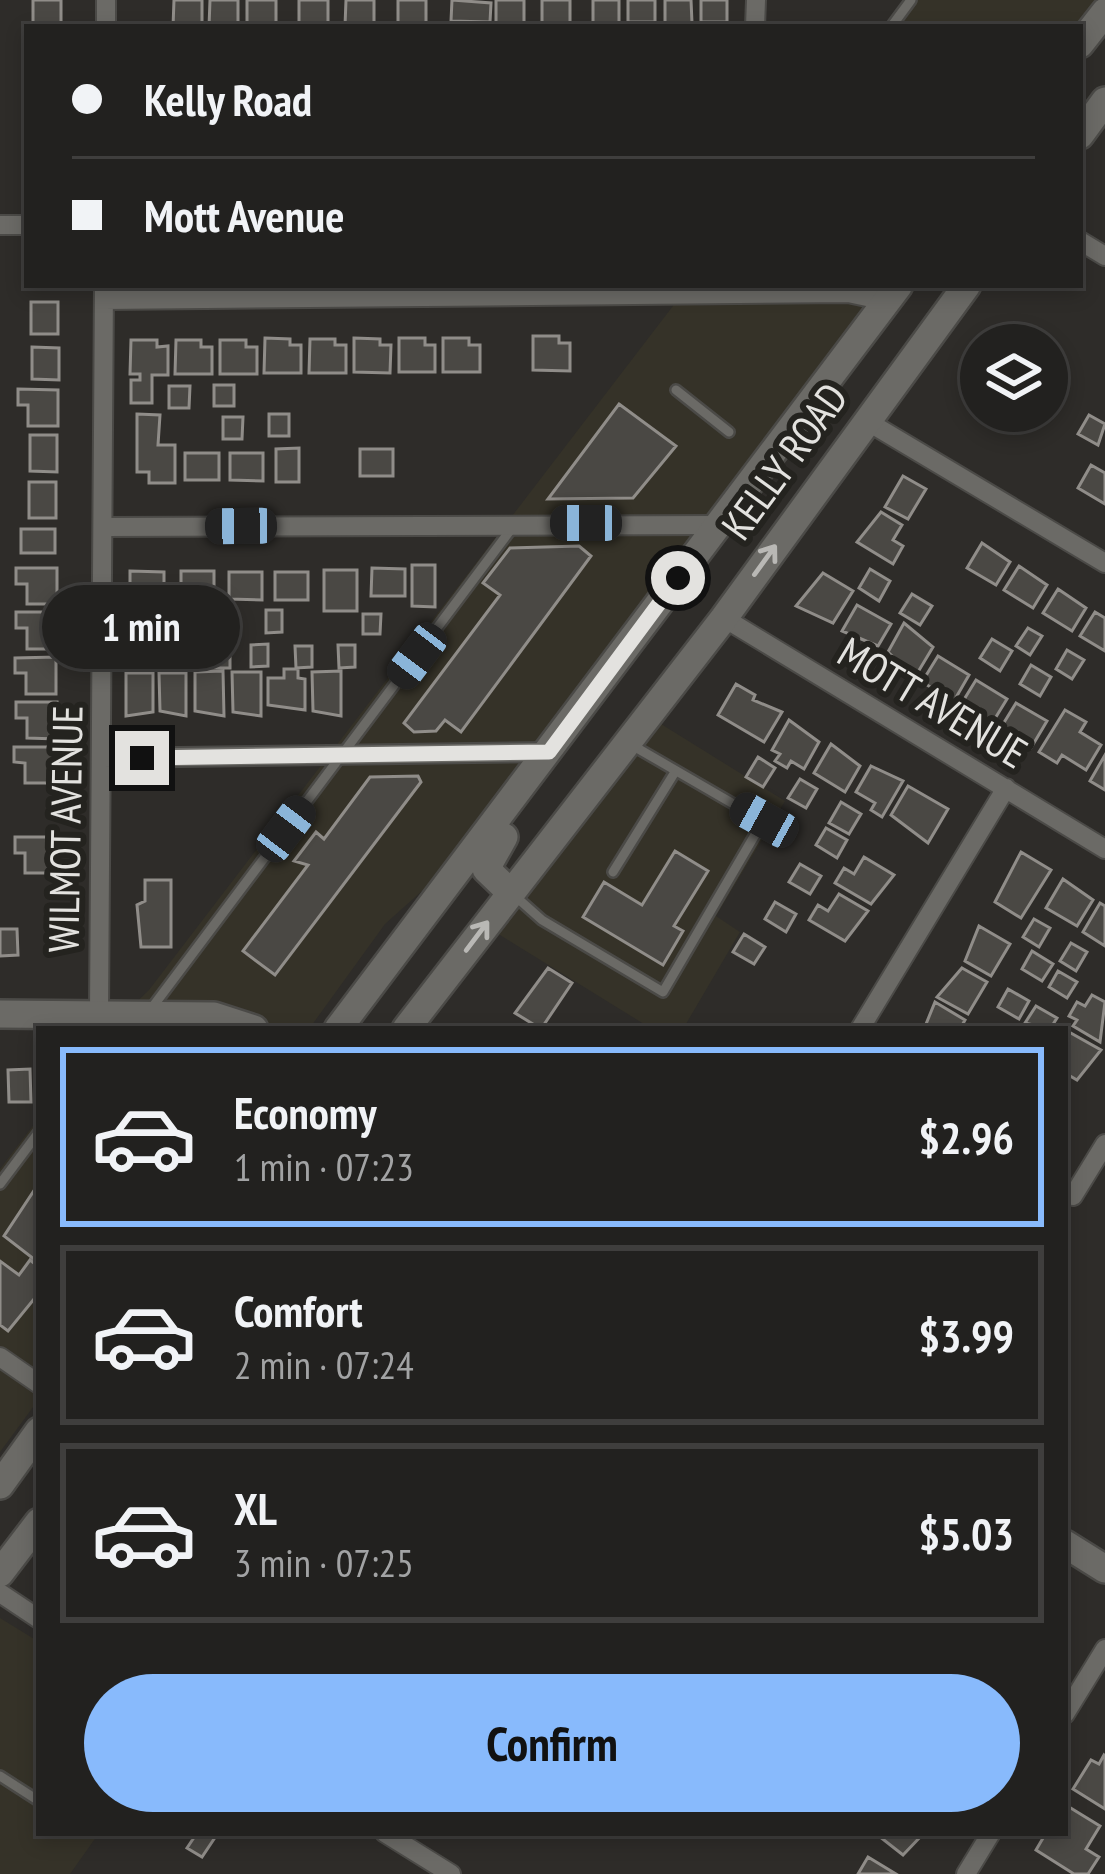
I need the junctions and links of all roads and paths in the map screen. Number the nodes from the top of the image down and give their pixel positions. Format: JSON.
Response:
{"nodes":[{"id":1,"x":911,"y":0,"type":"edge"},
{"id":2,"x":1105,"y":12,"type":"edge"},
{"id":3,"x":892,"y":24,"type":"edge"},
{"id":4,"x":1083,"y":40,"type":"edge"},
{"id":5,"x":1105,"y":101,"type":"edge"},
{"id":6,"x":1083,"y":131,"type":"edge"},
{"id":7,"x":965,"y":288,"type":"edge"},
{"id":8,"x":712,"y":289,"type":"edge"},
{"id":9,"x":849,"y":289,"type":"edge"},
{"id":10,"x":104,"y":292,"type":"edge"},
{"id":11,"x":892,"y":293,"type":"edge"},
{"id":12,"x":930,"y":333,"type":"junction"},
{"id":13,"x":676,"y":390,"type":"dead end"},
{"id":14,"x":865,"y":420,"type":"junction"},
{"id":15,"x":729,"y":432,"type":"dead end"},
{"id":16,"x":515,"y":524,"type":"junction"},
{"id":17,"x":718,"y":525,"type":"junction"},
{"id":18,"x":103,"y":527,"type":"junction"},
{"id":19,"x":1105,"y":563,"type":"edge"},
{"id":20,"x":724,"y":618,"type":"junction"},
{"id":21,"x":627,"y":742,"type":"junction"},
{"id":22,"x":343,"y":755,"type":"junction"},
{"id":23,"x":103,"y":758,"type":"junction"},
{"id":24,"x":543,"y":759,"type":"junction"},
{"id":25,"x":675,"y":772,"type":"junction"},
{"id":26,"x":1006,"y":788,"type":"junction"},
{"id":27,"x":1105,"y":849,"type":"edge"},
{"id":28,"x":613,"y":872,"type":"dead end"},
{"id":29,"x":511,"y":893,"type":"junction"},
{"id":30,"x":0,"y":1014,"type":"edge"},
{"id":31,"x":123,"y":1017,"type":"edge"},
{"id":32,"x":245,"y":1026,"type":"edge"},
{"id":33,"x":340,"y":1026,"type":"edge"},
{"id":34,"x":408,"y":1026,"type":"edge"},
{"id":35,"x":862,"y":1026,"type":"edge"},
{"id":36,"x":36,"y":1136,"type":"edge"},
{"id":37,"x":1105,"y":1144,"type":"edge"},
{"id":38,"x":0,"y":1184,"type":"edge"},
{"id":39,"x":1073,"y":1196,"type":"dead end"},
{"id":40,"x":0,"y":1357,"type":"edge"},
{"id":41,"x":36,"y":1382,"type":"edge"},
{"id":42,"x":36,"y":1435,"type":"edge"},
{"id":43,"x":0,"y":1485,"type":"edge"},
{"id":44,"x":36,"y":1526,"type":"edge"},
{"id":45,"x":1068,"y":1546,"type":"edge"},
{"id":46,"x":1105,"y":1569,"type":"edge"},
{"id":47,"x":0,"y":1574,"type":"edge"},
{"id":48,"x":0,"y":1593,"type":"edge"},
{"id":49,"x":36,"y":1616,"type":"edge"},
{"id":50,"x":1105,"y":1649,"type":"edge"},
{"id":51,"x":1068,"y":1709,"type":"edge"},
{"id":52,"x":0,"y":1776,"type":"edge"},
{"id":53,"x":36,"y":1799,"type":"edge"},
{"id":54,"x":390,"y":1836,"type":"edge"},
{"id":55,"x":989,"y":1836,"type":"edge"},
{"id":56,"x":451,"y":1874,"type":"edge"},
{"id":57,"x":966,"y":1874,"type":"edge"}],
"edges":[{"from":1,"to":3,"type":"lane"},
{"from":2,"to":4,"type":"street"},
{"from":5,"to":6,"type":"street"},
{"from":7,"to":12,"type":"street","name":"KELLY ROAD"},
{"from":8,"to":9,"type":"street"},
{"from":8,"to":10,"type":"street"},
{"from":9,"to":11,"type":"street"},
{"from":10,"to":18,"type":"street","name":"WILMOT AVENUE"},
{"from":11,"to":12,"type":"street"},
{"from":11,"to":17,"type":"street","name":"KELLY ROAD"},
{"from":12,"to":14,"type":"street","name":"KELLY ROAD"},
{"from":13,"to":15,"type":"lane"},
{"from":14,"to":19,"type":"street"},
{"from":20,"to":14,"type":"street","name":"KELLY ROAD","one_way":true},
{"from":16,"to":17,"type":"street"},
{"from":16,"to":18,"type":"street"},
{"from":16,"to":22,"type":"lane"},
{"from":17,"to":24,"type":"street","name":"KELLY ROAD"},
{"from":18,"to":23,"type":"street","name":"WILMOT AVENUE"},
{"from":20,"to":21,"type":"street","name":"KELLY ROAD"},
{"from":20,"to":26,"type":"street","name":"MOTT AVENUE"},
{"from":21,"to":25,"type":"lane"},
{"from":21,"to":29,"type":"street","name":"KELLY ROAD"},
{"from":22,"to":23,"type":"street"},
{"from":22,"to":24,"type":"street"},
{"from":22,"to":31,"type":"lane"},
{"from":23,"to":31,"type":"street","name":"WILMOT AVENUE"},
{"from":24,"to":29,"type":"street"},
{"from":24,"to":33,"type":"street","name":"KELLY ROAD"},
{"from":25,"to":28,"type":"lane"},
{"from":25,"to":29,"type":"lane"},
{"from":26,"to":27,"type":"street","name":"MOTT AVENUE"},
{"from":26,"to":35,"type":"street"},
{"from":34,"to":29,"type":"street","name":"KELLY ROAD","one_way":true},
{"from":30,"to":31,"type":"street"},
{"from":31,"to":32,"type":"street"},
{"from":36,"to":38,"type":"lane"},
{"from":37,"to":39,"type":"street"},
{"from":40,"to":41,"type":"street"},
{"from":42,"to":43,"type":"street"},
{"from":44,"to":47,"type":"street"},
{"from":45,"to":46,"type":"street"},
{"from":48,"to":49,"type":"street"},
{"from":50,"to":51,"type":"street"},
{"from":52,"to":53,"type":"lane"},
{"from":54,"to":56,"type":"street"},
{"from":55,"to":57,"type":"street"}]}
